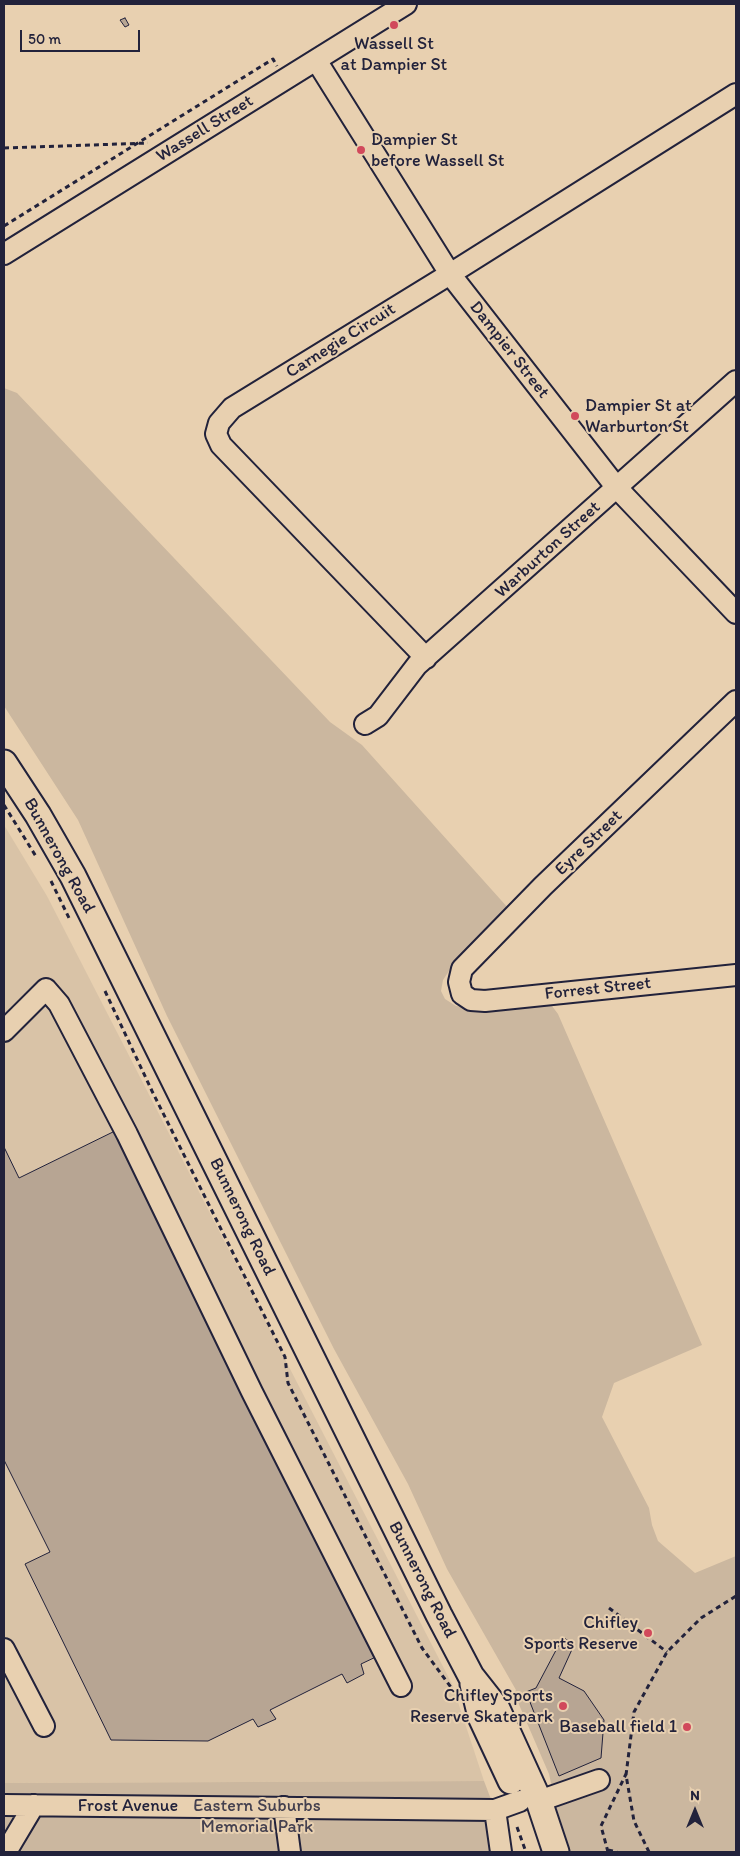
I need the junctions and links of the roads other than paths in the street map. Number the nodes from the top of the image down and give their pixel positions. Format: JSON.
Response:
{"nodes":[{"id":1,"x":406,"y":4,"type":"edge"},
{"id":2,"x":316,"y":60,"type":"junction"},
{"id":3,"x":736,"y":94,"type":"edge"},
{"id":4,"x":4,"y":254,"type":"edge"},
{"id":5,"x":450,"y":274,"type":"junction"},
{"id":6,"x":736,"y":381,"type":"edge"},
{"id":7,"x":618,"y":488,"type":"junction"},
{"id":8,"x":736,"y":613,"type":"edge"},
{"id":9,"x":426,"y":658,"type":"junction"},
{"id":10,"x":736,"y":701,"type":"edge"},
{"id":11,"x":366,"y":724,"type":"dead end"},
{"id":12,"x":4,"y":763,"type":"edge"},
{"id":13,"x":736,"y":975,"type":"edge"},
{"id":14,"x":462,"y":994,"type":"joint"},
{"id":15,"x":4,"y":1031,"type":"edge"},
{"id":16,"x":4,"y":1649,"type":"edge"},
{"id":17,"x":401,"y":1686,"type":"dead end"},
{"id":18,"x":44,"y":1726,"type":"dead end"},
{"id":19,"x":599,"y":1780,"type":"dead end"},
{"id":20,"x":520,"y":1803,"type":"junction"},
{"id":21,"x":4,"y":1805,"type":"edge"},
{"id":22,"x":34,"y":1805,"type":"junction"},
{"id":23,"x":284,"y":1807,"type":"junction"},
{"id":24,"x":6,"y":1852,"type":"edge"},
{"id":25,"x":290,"y":1852,"type":"edge"},
{"id":26,"x":501,"y":1852,"type":"edge"},
{"id":27,"x":540,"y":1852,"type":"edge"},
{"id":28,"x":556,"y":1852,"type":"edge"}],
"edges":[{"from":1,"to":2,"type":"street","name":"Wassell Street"},
{"from":2,"to":4,"type":"street","name":"Wassell Street"},
{"from":2,"to":5,"type":"street","name":"Dampier Street"},
{"from":3,"to":5,"type":"street","name":"Carnegie Circuit"},
{"from":5,"to":7,"type":"street","name":"Dampier Street"},
{"from":5,"to":9,"type":"street","name":"Carnegie Circuit"},
{"from":6,"to":7,"type":"street","name":"Warburton Street"},
{"from":7,"to":8,"type":"street","name":"Dampier Street"},
{"from":7,"to":9,"type":"street","name":"Warburton Street"},
{"from":9,"to":11,"type":"street","name":"Warburton Street"},
{"from":10,"to":14,"type":"street","name":"Eyre Street"},
{"from":12,"to":20,"type":"main road","name":"Bunnerong Road"},
{"from":13,"to":14,"type":"street","name":"Forrest Street"},
{"from":15,"to":17,"type":"street"},
{"from":16,"to":18,"type":"street"},
{"from":19,"to":20,"type":"street"},
{"from":20,"to":23,"type":"street","name":"Frost Avenue"},
{"from":20,"to":26,"type":"street"},
{"from":20,"to":27,"type":"main road","name":"Bunnerong Road"},
{"from":20,"to":28,"type":"main road","name":"Bunnerong Road"},
{"from":21,"to":22,"type":"street","name":"Frost Avenue"},
{"from":22,"to":23,"type":"street","name":"Frost Avenue"},
{"from":22,"to":24,"type":"street"},
{"from":23,"to":25,"type":"street"}]}
